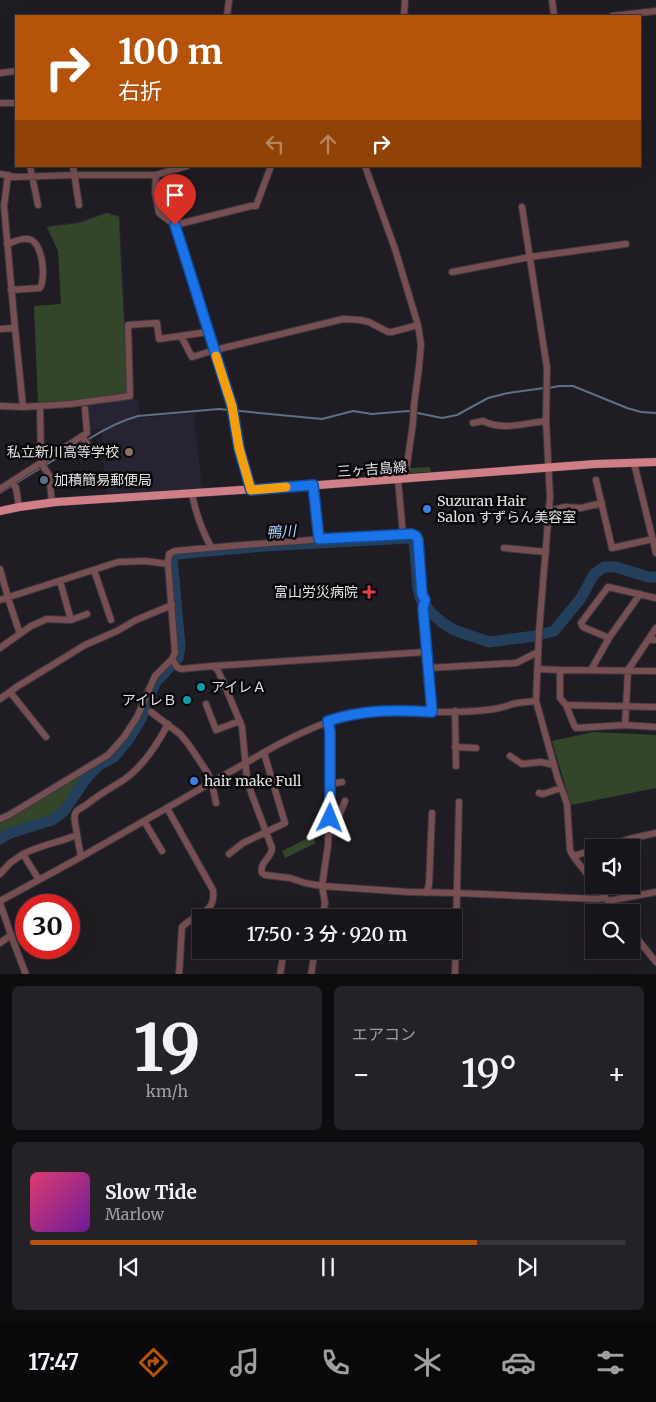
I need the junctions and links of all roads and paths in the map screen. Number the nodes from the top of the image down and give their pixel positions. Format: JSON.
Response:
{"nodes":[{"id":1,"x":229,"y":0,"type":"edge"},
{"id":2,"x":405,"y":0,"type":"edge"},
{"id":3,"x":552,"y":0,"type":"edge"},
{"id":4,"x":656,"y":11,"type":"edge"},
{"id":5,"x":227,"y":15,"type":"edge"},
{"id":6,"x":404,"y":15,"type":"edge"},
{"id":7,"x":554,"y":15,"type":"edge"},
{"id":8,"x":621,"y":15,"type":"edge"},
{"id":9,"x":15,"y":71,"type":"edge"},
{"id":10,"x":0,"y":73,"type":"edge"},
{"id":11,"x":15,"y":103,"type":"edge"},
{"id":12,"x":0,"y":104,"type":"edge"},
{"id":13,"x":30,"y":167,"type":"edge"},
{"id":14,"x":73,"y":167,"type":"edge"},
{"id":15,"x":117,"y":167,"type":"edge"},
{"id":16,"x":182,"y":167,"type":"edge"},
{"id":17,"x":271,"y":167,"type":"edge"},
{"id":18,"x":365,"y":167,"type":"edge"},
{"id":19,"x":159,"y":172,"type":"edge"},
{"id":20,"x":0,"y":174,"type":"edge"},
{"id":21,"x":8,"y":175,"type":"junction"},
{"id":22,"x":75,"y":175,"type":"junction"},
{"id":23,"x":117,"y":175,"type":"junction"},
{"id":24,"x":33,"y":177,"type":"junction"},
{"id":25,"x":38,"y":204,"type":"dead end"},
{"id":26,"x":79,"y":205,"type":"dead end"},
{"id":27,"x":522,"y":207,"type":"dead end"},
{"id":28,"x":175,"y":225,"type":"junction"},
{"id":29,"x":7,"y":244,"type":"junction"},
{"id":30,"x":626,"y":244,"type":"dead end"},
{"id":31,"x":530,"y":257,"type":"junction"},
{"id":32,"x":452,"y":272,"type":"dead end"},
{"id":33,"x":11,"y":290,"type":"junction"},
{"id":34,"x":418,"y":325,"type":"junction"},
{"id":35,"x":15,"y":328,"type":"junction"},
{"id":36,"x":0,"y":329,"type":"edge"},
{"id":37,"x":208,"y":332,"type":"junction"},
{"id":38,"x":181,"y":336,"type":"junction"},
{"id":39,"x":214,"y":350,"type":"junction"},
{"id":40,"x":0,"y":406,"type":"edge"},
{"id":41,"x":40,"y":406,"type":"junction"},
{"id":42,"x":23,"y":407,"type":"junction"},
{"id":43,"x":85,"y":409,"type":"dead end"},
{"id":44,"x":546,"y":421,"type":"junction"},
{"id":45,"x":473,"y":424,"type":"dead end"},
{"id":46,"x":82,"y":436,"type":"junction"},
{"id":47,"x":88,"y":445,"type":"dead end"},
{"id":48,"x":656,"y":462,"type":"edge"},
{"id":49,"x":41,"y":463,"type":"junction"},
{"id":50,"x":634,"y":463,"type":"junction"},
{"id":51,"x":548,"y":468,"type":"junction"},
{"id":52,"x":401,"y":479,"type":"junction"},
{"id":53,"x":596,"y":480,"type":"dead end"},
{"id":54,"x":12,"y":482,"type":"junction"},
{"id":55,"x":313,"y":485,"type":"junction"},
{"id":56,"x":0,"y":488,"type":"edge"},
{"id":57,"x":251,"y":490,"type":"junction"},
{"id":58,"x":192,"y":494,"type":"junction"},
{"id":59,"x":52,"y":503,"type":"junction"},
{"id":60,"x":602,"y":503,"type":"junction"},
{"id":61,"x":19,"y":507,"type":"junction"},
{"id":62,"x":549,"y":511,"type":"junction"},
{"id":63,"x":0,"y":512,"type":"edge"},
{"id":64,"x":403,"y":535,"type":"junction"},
{"id":65,"x":319,"y":539,"type":"junction"},
{"id":66,"x":653,"y":539,"type":"junction"},
{"id":67,"x":211,"y":547,"type":"junction"},
{"id":68,"x":504,"y":548,"type":"dead end"},
{"id":69,"x":546,"y":552,"type":"junction"},
{"id":70,"x":656,"y":554,"type":"edge"},
{"id":71,"x":168,"y":564,"type":"junction"},
{"id":72,"x":0,"y":569,"type":"edge"},
{"id":73,"x":94,"y":570,"type":"junction"},
{"id":74,"x":60,"y":581,"type":"junction"},
{"id":75,"x":640,"y":594,"type":"junction"},
{"id":76,"x":8,"y":598,"type":"junction"},
{"id":77,"x":656,"y":598,"type":"edge"},
{"id":78,"x":0,"y":600,"type":"edge"},
{"id":79,"x":172,"y":605,"type":"junction"},
{"id":80,"x":87,"y":614,"type":"dead end"},
{"id":81,"x":71,"y":620,"type":"junction"},
{"id":82,"x":111,"y":620,"type":"dead end"},
{"id":83,"x":656,"y":628,"type":"edge"},
{"id":84,"x":20,"y":634,"type":"junction"},
{"id":85,"x":609,"y":638,"type":"junction"},
{"id":86,"x":648,"y":640,"type":"junction"},
{"id":87,"x":656,"y":640,"type":"edge"},
{"id":88,"x":0,"y":648,"type":"edge"},
{"id":89,"x":426,"y":652,"type":"junction"},
{"id":90,"x":538,"y":652,"type":"junction"},
{"id":91,"x":172,"y":659,"type":"junction"},
{"id":92,"x":213,"y":666,"type":"junction"},
{"id":93,"x":428,"y":668,"type":"junction"},
{"id":94,"x":537,"y":669,"type":"junction"},
{"id":95,"x":560,"y":670,"type":"junction"},
{"id":96,"x":591,"y":670,"type":"junction"},
{"id":97,"x":628,"y":670,"type":"junction"},
{"id":98,"x":656,"y":671,"type":"edge"},
{"id":99,"x":10,"y":692,"type":"junction"},
{"id":100,"x":0,"y":699,"type":"edge"},
{"id":101,"x":536,"y":701,"type":"junction"},
{"id":102,"x":206,"y":704,"type":"dead end"},
{"id":103,"x":566,"y":705,"type":"junction"},
{"id":104,"x":626,"y":707,"type":"junction"},
{"id":105,"x":656,"y":707,"type":"edge"},
{"id":106,"x":150,"y":712,"type":"dead end"},
{"id":107,"x":432,"y":712,"type":"junction"},
{"id":108,"x":454,"y":712,"type":"junction"},
{"id":109,"x":240,"y":721,"type":"junction"},
{"id":110,"x":328,"y":721,"type":"junction"},
{"id":111,"x":168,"y":724,"type":"junction"},
{"id":112,"x":625,"y":725,"type":"junction"},
{"id":113,"x":656,"y":727,"type":"edge"},
{"id":114,"x":46,"y":737,"type":"dead end"},
{"id":115,"x":455,"y":748,"type":"junction"},
{"id":116,"x":476,"y":748,"type":"dead end"},
{"id":117,"x":264,"y":753,"type":"junction"},
{"id":118,"x":510,"y":756,"type":"dead end"},
{"id":119,"x":246,"y":762,"type":"junction"},
{"id":120,"x":554,"y":764,"type":"junction"},
{"id":121,"x":456,"y":766,"type":"dead end"},
{"id":122,"x":212,"y":782,"type":"junction"},
{"id":123,"x":342,"y":782,"type":"dead end"},
{"id":124,"x":330,"y":784,"type":"junction"},
{"id":125,"x":561,"y":788,"type":"junction"},
{"id":126,"x":539,"y":792,"type":"dead end"},
{"id":127,"x":345,"y":801,"type":"dead end"},
{"id":128,"x":458,"y":802,"type":"dead end"},
{"id":129,"x":216,"y":803,"type":"dead end"},
{"id":130,"x":166,"y":808,"type":"junction"},
{"id":131,"x":432,"y":813,"type":"dead end"},
{"id":132,"x":0,"y":819,"type":"edge"},
{"id":133,"x":144,"y":821,"type":"junction"},
{"id":134,"x":266,"y":832,"type":"junction"},
{"id":135,"x":329,"y":833,"type":"junction"},
{"id":136,"x":656,"y":833,"type":"edge"},
{"id":137,"x":77,"y":835,"type":"junction"},
{"id":138,"x":629,"y":839,"type":"edge"},
{"id":139,"x":162,"y":851,"type":"dead end"},
{"id":140,"x":585,"y":853,"type":"edge"},
{"id":141,"x":23,"y":854,"type":"junction"},
{"id":142,"x":229,"y":854,"type":"dead end"},
{"id":143,"x":573,"y":856,"type":"junction"},
{"id":144,"x":81,"y":857,"type":"junction"},
{"id":145,"x":585,"y":872,"type":"edge"},
{"id":146,"x":0,"y":874,"type":"edge"},
{"id":147,"x":39,"y":880,"type":"junction"},
{"id":148,"x":322,"y":886,"type":"junction"},
{"id":149,"x":656,"y":892,"type":"edge"},
{"id":150,"x":426,"y":893,"type":"junction"},
{"id":151,"x":456,"y":893,"type":"junction"},
{"id":152,"x":602,"y":894,"type":"edge"},
{"id":153,"x":606,"y":899,"type":"junction"},
{"id":154,"x":0,"y":902,"type":"edge"},
{"id":155,"x":610,"y":904,"type":"edge"},
{"id":156,"x":324,"y":909,"type":"edge"},
{"id":157,"x":11,"y":935,"type":"junction"},
{"id":158,"x":640,"y":942,"type":"edge"},
{"id":159,"x":0,"y":943,"type":"edge"},
{"id":160,"x":282,"y":959,"type":"edge"},
{"id":161,"x":314,"y":959,"type":"edge"},
{"id":162,"x":656,"y":962,"type":"edge"},
{"id":163,"x":26,"y":974,"type":"edge"},
{"id":164,"x":179,"y":974,"type":"edge"},
{"id":165,"x":280,"y":974,"type":"edge"},
{"id":166,"x":311,"y":974,"type":"edge"},
{"id":167,"x":454,"y":974,"type":"edge"}],
"edges":[{"from":1,"to":5,"type":"street"},
{"from":2,"to":6,"type":"street"},
{"from":3,"to":7,"type":"street"},
{"from":4,"to":8,"type":"street"},
{"from":9,"to":10,"type":"street"},
{"from":11,"to":12,"type":"street"},
{"from":13,"to":24,"type":"street"},
{"from":14,"to":22,"type":"street"},
{"from":15,"to":23,"type":"street"},
{"from":16,"to":19,"type":"street"},
{"from":17,"to":28,"type":"street"},
{"from":18,"to":34,"type":"street"},
{"from":19,"to":23,"type":"street"},
{"from":19,"to":28,"type":"street"},
{"from":20,"to":21,"type":"street"},
{"from":21,"to":24,"type":"street"},
{"from":21,"to":29,"type":"street"},
{"from":22,"to":23,"type":"street"},
{"from":22,"to":24,"type":"street"},
{"from":22,"to":26,"type":"street"},
{"from":24,"to":25,"type":"street"},
{"from":27,"to":31,"type":"street"},
{"from":28,"to":37,"type":"street"},
{"from":29,"to":33,"type":"street"},
{"from":29,"to":33,"type":"street"},
{"from":30,"to":31,"type":"street"},
{"from":31,"to":32,"type":"street"},
{"from":31,"to":44,"type":"street"},
{"from":33,"to":35,"type":"street"},
{"from":34,"to":39,"type":"street"},
{"from":34,"to":52,"type":"street"},
{"from":35,"to":36,"type":"street"},
{"from":35,"to":42,"type":"street"},
{"from":37,"to":38,"type":"street"},
{"from":37,"to":39,"type":"street"},
{"from":38,"to":39,"type":"street"},
{"from":38,"to":41,"type":"street"},
{"from":39,"to":57,"type":"street"},
{"from":40,"to":42,"type":"street"},
{"from":41,"to":42,"type":"street"},
{"from":41,"to":49,"type":"street"},
{"from":43,"to":46,"type":"street"},
{"from":44,"to":45,"type":"street"},
{"from":44,"to":51,"type":"street"},
{"from":46,"to":47,"type":"street"},
{"from":46,"to":49,"type":"street"},
{"from":48,"to":50,"type":"main road","name":"三ヶ吉島線"},
{"from":49,"to":54,"type":"street"},
{"from":49,"to":59,"type":"street"},
{"from":50,"to":51,"type":"main road","name":"三ヶ吉島線"},
{"from":50,"to":66,"type":"street"},
{"from":51,"to":52,"type":"main road","name":"三ヶ吉島線"},
{"from":51,"to":62,"type":"street"},
{"from":52,"to":55,"type":"main road","name":"三ヶ吉島線"},
{"from":52,"to":64,"type":"street"},
{"from":53,"to":60,"type":"street"},
{"from":54,"to":56,"type":"street"},
{"from":54,"to":61,"type":"street"},
{"from":55,"to":57,"type":"main road","name":"三ヶ吉島線"},
{"from":55,"to":65,"type":"street"},
{"from":57,"to":58,"type":"main road","name":"三ヶ吉島線"},
{"from":58,"to":59,"type":"main road","name":"三ヶ吉島線"},
{"from":58,"to":67,"type":"street"},
{"from":59,"to":61,"type":"main road","name":"三ヶ吉島線"},
{"from":60,"to":62,"type":"street"},
{"from":60,"to":66,"type":"street"},
{"from":61,"to":63,"type":"main road","name":"三ヶ吉島線"},
{"from":62,"to":69,"type":"street"},
{"from":64,"to":65,"type":"street"},
{"from":64,"to":89,"type":"street"},
{"from":65,"to":67,"type":"street"},
{"from":66,"to":70,"type":"street"},
{"from":67,"to":71,"type":"street"},
{"from":68,"to":69,"type":"street"},
{"from":69,"to":90,"type":"street"},
{"from":71,"to":73,"type":"street"},
{"from":71,"to":79,"type":"street"},
{"from":72,"to":76,"type":"street"},
{"from":73,"to":74,"type":"street"},
{"from":73,"to":82,"type":"street"},
{"from":74,"to":76,"type":"street"},
{"from":74,"to":81,"type":"street"},
{"from":75,"to":77,"type":"street"},
{"from":75,"to":85,"type":"street"},
{"from":75,"to":85,"type":"street"},
{"from":76,"to":78,"type":"street"},
{"from":76,"to":84,"type":"street"},
{"from":79,"to":91,"type":"street"},
{"from":79,"to":99,"type":"street"},
{"from":80,"to":81,"type":"street"},
{"from":81,"to":84,"type":"street"},
{"from":83,"to":86,"type":"street"},
{"from":84,"to":88,"type":"street"},
{"from":85,"to":96,"type":"street"},
{"from":86,"to":87,"type":"street"},
{"from":86,"to":97,"type":"street"},
{"from":89,"to":92,"type":"street"},
{"from":89,"to":93,"type":"street"},
{"from":90,"to":93,"type":"street"},
{"from":90,"to":94,"type":"street"},
{"from":91,"to":92,"type":"street"},
{"from":91,"to":132,"type":"street"},
{"from":92,"to":109,"type":"street"},
{"from":93,"to":107,"type":"street"},
{"from":94,"to":95,"type":"street"},
{"from":94,"to":101,"type":"street"},
{"from":95,"to":96,"type":"street"},
{"from":95,"to":103,"type":"street"},
{"from":96,"to":97,"type":"street"},
{"from":97,"to":98,"type":"street"},
{"from":97,"to":104,"type":"street"},
{"from":99,"to":100,"type":"street"},
{"from":99,"to":114,"type":"street"},
{"from":101,"to":108,"type":"street"},
{"from":101,"to":120,"type":"street"},
{"from":102,"to":109,"type":"street"},
{"from":103,"to":104,"type":"street"},
{"from":103,"to":112,"type":"street"},
{"from":104,"to":105,"type":"street"},
{"from":104,"to":112,"type":"street"},
{"from":106,"to":111,"type":"street"},
{"from":107,"to":108,"type":"street"},
{"from":107,"to":110,"type":"street"},
{"from":108,"to":115,"type":"street"},
{"from":109,"to":119,"type":"street"},
{"from":110,"to":117,"type":"street"},
{"from":110,"to":124,"type":"street"},
{"from":111,"to":122,"type":"street"},
{"from":111,"to":137,"type":"street"},
{"from":112,"to":113,"type":"street"},
{"from":115,"to":116,"type":"street"},
{"from":115,"to":121,"type":"street"},
{"from":117,"to":119,"type":"street"},
{"from":117,"to":134,"type":"street"},
{"from":118,"to":120,"type":"street"},
{"from":119,"to":122,"type":"street"},
{"from":119,"to":134,"type":"street"},
{"from":120,"to":125,"type":"street"},
{"from":122,"to":129,"type":"street"},
{"from":122,"to":130,"type":"street"},
{"from":123,"to":124,"type":"street"},
{"from":124,"to":135,"type":"street"},
{"from":125,"to":126,"type":"street"},
{"from":125,"to":143,"type":"street"},
{"from":127,"to":135,"type":"street"},
{"from":128,"to":151,"type":"street"},
{"from":130,"to":133,"type":"street"},
{"from":130,"to":164,"type":"street"},
{"from":131,"to":150,"type":"street"},
{"from":133,"to":139,"type":"street"},
{"from":133,"to":144,"type":"street"},
{"from":134,"to":142,"type":"street"},
{"from":134,"to":148,"type":"street"},
{"from":135,"to":148,"type":"street"},
{"from":136,"to":138,"type":"street"},
{"from":137,"to":141,"type":"street"},
{"from":137,"to":144,"type":"street"},
{"from":140,"to":143,"type":"street"},
{"from":141,"to":146,"type":"street"},
{"from":141,"to":147,"type":"street"},
{"from":143,"to":145,"type":"street"},
{"from":144,"to":147,"type":"street"},
{"from":147,"to":154,"type":"street"},
{"from":148,"to":150,"type":"street"},
{"from":148,"to":156,"type":"street"},
{"from":149,"to":153,"type":"street"},
{"from":150,"to":151,"type":"street"},
{"from":151,"to":153,"type":"street"},
{"from":151,"to":167,"type":"street"},
{"from":152,"to":153,"type":"street"},
{"from":153,"to":155,"type":"street"},
{"from":154,"to":157,"type":"street"},
{"from":157,"to":159,"type":"street"},
{"from":157,"to":163,"type":"street"},
{"from":158,"to":162,"type":"street"},
{"from":160,"to":165,"type":"street"},
{"from":161,"to":166,"type":"street"}]}
